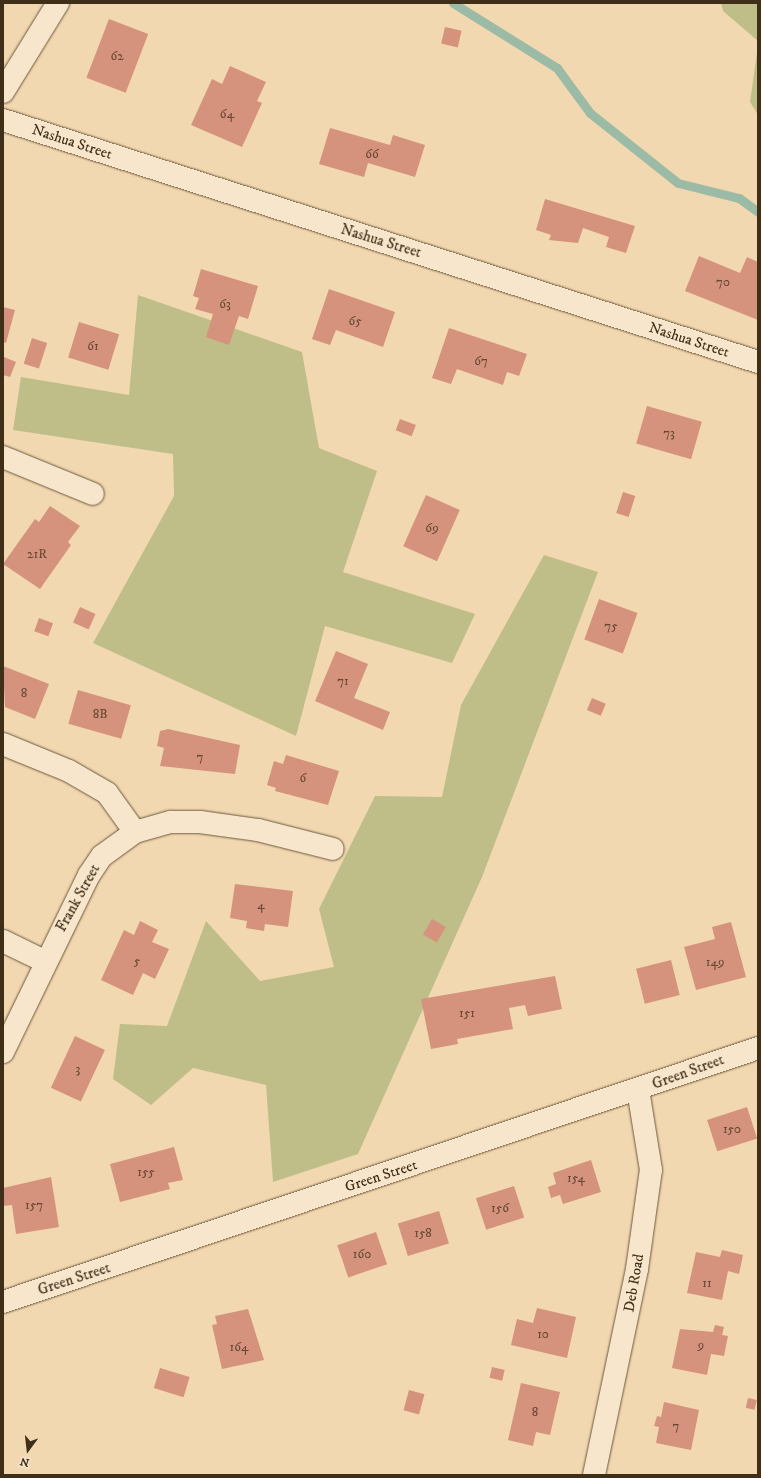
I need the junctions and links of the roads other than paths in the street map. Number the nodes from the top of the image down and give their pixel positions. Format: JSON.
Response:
{"nodes":[{"id":1,"x":58,"y":3,"type":"edge"},
{"id":2,"x":3,"y":92,"type":"edge"},
{"id":3,"x":3,"y":120,"type":"edge"},
{"id":4,"x":758,"y":362,"type":"edge"},
{"id":5,"x":3,"y":457,"type":"edge"},
{"id":6,"x":93,"y":494,"type":"dead end"},
{"id":7,"x":3,"y":744,"type":"edge"},
{"id":8,"x":136,"y":832,"type":"junction"},
{"id":9,"x":333,"y":849,"type":"dead end"},
{"id":10,"x":3,"y":941,"type":"edge"},
{"id":11,"x":44,"y":961,"type":"junction"},
{"id":12,"x":758,"y":1048,"type":"edge"},
{"id":13,"x":3,"y":1052,"type":"edge"},
{"id":14,"x":638,"y":1090,"type":"junction"},
{"id":15,"x":3,"y":1302,"type":"edge"},
{"id":16,"x":594,"y":1475,"type":"edge"}],
"edges":[{"from":1,"to":2,"type":"street"},
{"from":3,"to":4,"type":"street","name":"Nashua Street"},
{"from":5,"to":6,"type":"street"},
{"from":7,"to":8,"type":"street"},
{"from":8,"to":9,"type":"street","name":"Frank Street"},
{"from":8,"to":11,"type":"street","name":"Frank Street"},
{"from":10,"to":11,"type":"street"},
{"from":11,"to":13,"type":"street","name":"Frank Street"},
{"from":12,"to":14,"type":"street","name":"Green Street"},
{"from":14,"to":15,"type":"street","name":"Green Street"},
{"from":14,"to":16,"type":"street","name":"Deb Road"}]}
